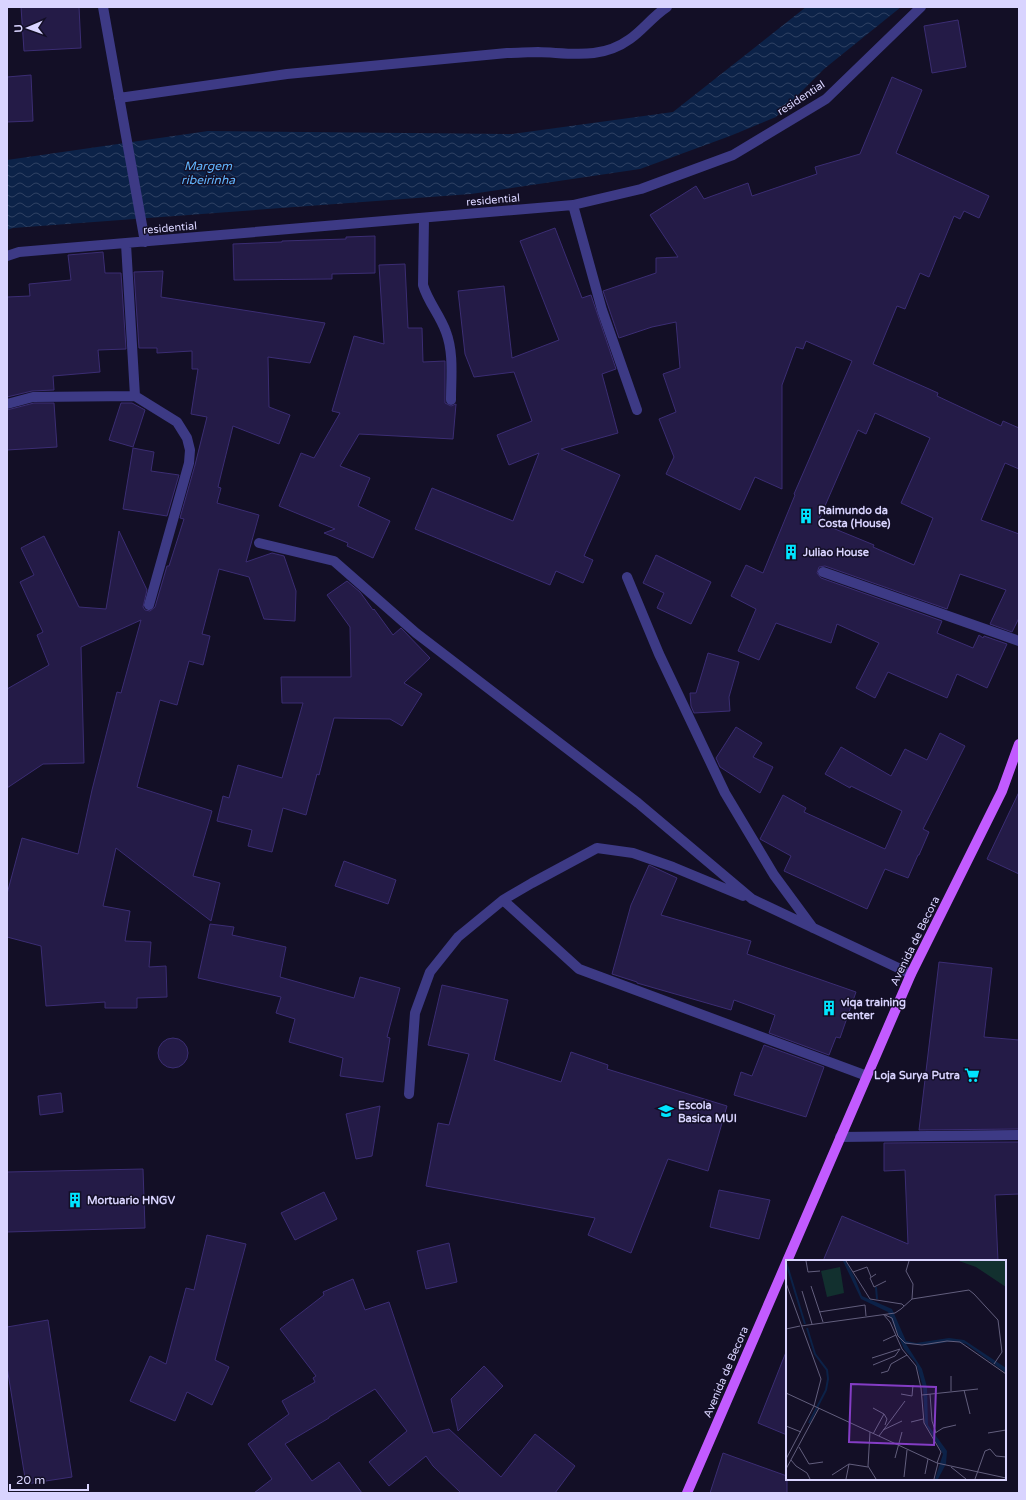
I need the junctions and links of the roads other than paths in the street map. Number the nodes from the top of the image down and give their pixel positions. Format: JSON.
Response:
{"nodes":[{"id":1,"x":103,"y":7,"type":"edge"},
{"id":2,"x":667,"y":7,"type":"edge"},
{"id":3,"x":922,"y":7,"type":"edge"},
{"id":4,"x":119,"y":98,"type":"junction"},
{"id":5,"x":573,"y":206,"type":"junction"},
{"id":6,"x":424,"y":218,"type":"junction"},
{"id":7,"x":145,"y":242,"type":"junction"},
{"id":8,"x":126,"y":244,"type":"junction"},
{"id":9,"x":7,"y":256,"type":"edge"},
{"id":10,"x":135,"y":396,"type":"junction"},
{"id":11,"x":451,"y":400,"type":"dead end"},
{"id":12,"x":7,"y":404,"type":"edge"},
{"id":13,"x":637,"y":410,"type":"dead end"},
{"id":14,"x":259,"y":543,"type":"dead end"},
{"id":15,"x":823,"y":572,"type":"dead end"},
{"id":16,"x":627,"y":577,"type":"dead end"},
{"id":17,"x":149,"y":606,"type":"dead end"},
{"id":18,"x":1019,"y":641,"type":"edge"},
{"id":19,"x":1019,"y":744,"type":"edge"},
{"id":20,"x":752,"y":899,"type":"junction"},
{"id":21,"x":503,"y":900,"type":"junction"},
{"id":22,"x":813,"y":928,"type":"junction"},
{"id":23,"x":911,"y":974,"type":"junction"},
{"id":24,"x":867,"y":1076,"type":"junction"},
{"id":25,"x":409,"y":1094,"type":"dead end"},
{"id":26,"x":1019,"y":1135,"type":"edge"},
{"id":27,"x":840,"y":1137,"type":"junction"},
{"id":28,"x":787,"y":1260,"type":"edge"},
{"id":29,"x":786,"y":1263,"type":"edge"},
{"id":30,"x":687,"y":1493,"type":"edge"}],
"edges":[{"from":1,"to":4,"type":"street"},
{"from":2,"to":4,"type":"street"},
{"from":3,"to":5,"type":"street","name":"residential"},
{"from":4,"to":7,"type":"street"},
{"from":5,"to":6,"type":"street","name":"residential"},
{"from":5,"to":13,"type":"street"},
{"from":6,"to":7,"type":"street","name":"residential"},
{"from":6,"to":11,"type":"street"},
{"from":7,"to":8,"type":"street","name":"residential"},
{"from":8,"to":9,"type":"street","name":"residential"},
{"from":8,"to":10,"type":"street"},
{"from":10,"to":12,"type":"street"},
{"from":10,"to":17,"type":"street"},
{"from":14,"to":20,"type":"street"},
{"from":15,"to":18,"type":"street"},
{"from":16,"to":22,"type":"street"},
{"from":19,"to":23,"type":"main road","name":"Avenida de Becora"},
{"from":20,"to":21,"type":"street"},
{"from":20,"to":22,"type":"street"},
{"from":21,"to":24,"type":"street"},
{"from":21,"to":25,"type":"street"},
{"from":22,"to":23,"type":"street"},
{"from":23,"to":24,"type":"main road","name":"Avenida de Becora"},
{"from":24,"to":27,"type":"main road","name":"Avenida de Becora"},
{"from":26,"to":27,"type":"street"},
{"from":27,"to":28,"type":"main road","name":"Avenida de Becora"},
{"from":29,"to":30,"type":"main road","name":"Avenida de Becora"}]}
